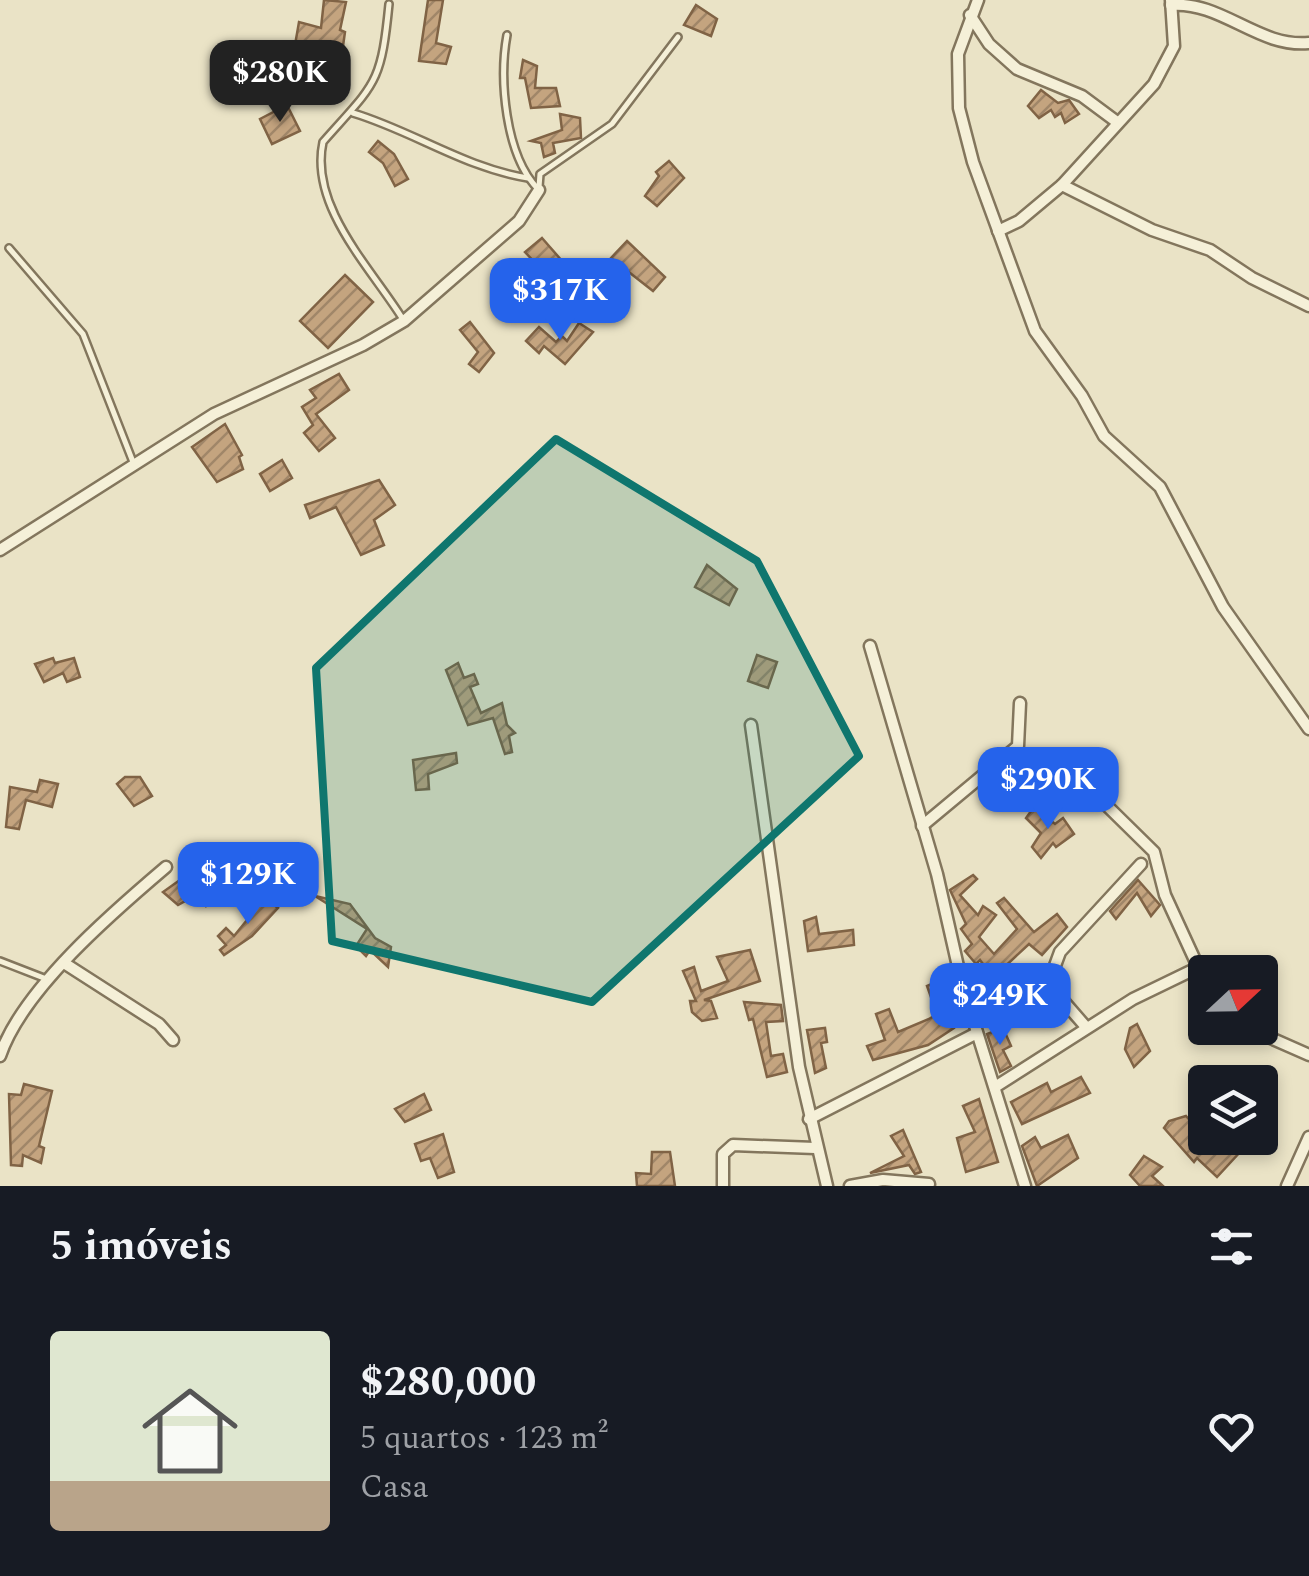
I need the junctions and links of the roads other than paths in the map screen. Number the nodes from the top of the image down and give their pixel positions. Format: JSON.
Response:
{"nodes":[{"id":1,"x":978,"y":0,"type":"edge"},
{"id":2,"x":1171,"y":2,"type":"edge"},
{"id":3,"x":388,"y":4,"type":"dead end"},
{"id":4,"x":970,"y":15,"type":"junction"},
{"id":5,"x":506,"y":35,"type":"dead end"},
{"id":6,"x":678,"y":37,"type":"dead end"},
{"id":7,"x":1309,"y":43,"type":"edge"},
{"id":8,"x":353,"y":113,"type":"junction"},
{"id":9,"x":1118,"y":122,"type":"junction"},
{"id":10,"x":528,"y":178,"type":"junction"},
{"id":11,"x":1062,"y":185,"type":"junction"},
{"id":12,"x":539,"y":190,"type":"junction"},
{"id":13,"x":998,"y":231,"type":"junction"},
{"id":14,"x":9,"y":248,"type":"dead end"},
{"id":15,"x":1309,"y":306,"type":"edge"},
{"id":16,"x":404,"y":321,"type":"junction"},
{"id":17,"x":135,"y":464,"type":"junction"},
{"id":18,"x":0,"y":550,"type":"edge"},
{"id":19,"x":870,"y":646,"type":"dead end"},
{"id":20,"x":1020,"y":703,"type":"dead end"},
{"id":21,"x":751,"y":725,"type":"dead end"},
{"id":22,"x":1309,"y":729,"type":"edge"},
{"id":23,"x":1096,"y":795,"type":"dead end"},
{"id":24,"x":922,"y":826,"type":"junction"},
{"id":25,"x":1141,"y":864,"type":"dead end"},
{"id":26,"x":166,"y":868,"type":"dead end"},
{"id":27,"x":1191,"y":955,"type":"edge"},
{"id":28,"x":0,"y":962,"type":"edge"},
{"id":29,"x":64,"y":963,"type":"junction"},
{"id":30,"x":1188,"y":973,"type":"edge"},
{"id":31,"x":50,"y":981,"type":"junction"},
{"id":32,"x":962,"y":984,"type":"junction"},
{"id":33,"x":1045,"y":993,"type":"junction"},
{"id":34,"x":1086,"y":1027,"type":"junction"},
{"id":35,"x":978,"y":1033,"type":"junction"},
{"id":36,"x":173,"y":1040,"type":"dead end"},
{"id":37,"x":1278,"y":1041,"type":"edge"},
{"id":38,"x":2,"y":1043,"type":"edge"},
{"id":39,"x":1309,"y":1055,"type":"edge"},
{"id":40,"x":0,"y":1056,"type":"edge"},
{"id":41,"x":995,"y":1087,"type":"junction"},
{"id":42,"x":808,"y":1119,"type":"junction"},
{"id":43,"x":1309,"y":1137,"type":"edge"},
{"id":44,"x":816,"y":1148,"type":"junction"},
{"id":45,"x":929,"y":1184,"type":"edge"},
{"id":46,"x":722,"y":1186,"type":"edge"},
{"id":47,"x":826,"y":1186,"type":"edge"},
{"id":48,"x":850,"y":1186,"type":"edge"},
{"id":49,"x":1026,"y":1186,"type":"edge"},
{"id":50,"x":1287,"y":1186,"type":"edge"}],
"edges":[{"from":1,"to":4,"type":"street"},
{"from":2,"to":7,"type":"street"},
{"from":2,"to":9,"type":"street"},
{"from":3,"to":8,"type":"lane"},
{"from":4,"to":9,"type":"street"},
{"from":4,"to":13,"type":"street"},
{"from":5,"to":10,"type":"lane"},
{"from":6,"to":12,"type":"lane"},
{"from":8,"to":10,"type":"lane"},
{"from":8,"to":16,"type":"lane"},
{"from":9,"to":11,"type":"street"},
{"from":10,"to":12,"type":"lane"},
{"from":11,"to":13,"type":"street"},
{"from":11,"to":15,"type":"street"},
{"from":12,"to":16,"type":"street"},
{"from":13,"to":22,"type":"street"},
{"from":14,"to":17,"type":"lane"},
{"from":16,"to":17,"type":"street"},
{"from":17,"to":18,"type":"street"},
{"from":19,"to":24,"type":"street"},
{"from":20,"to":24,"type":"street"},
{"from":21,"to":42,"type":"street"},
{"from":23,"to":27,"type":"street"},
{"from":24,"to":32,"type":"street"},
{"from":25,"to":33,"type":"street"},
{"from":26,"to":29,"type":"street"},
{"from":28,"to":31,"type":"lane"},
{"from":29,"to":31,"type":"street"},
{"from":29,"to":36,"type":"street"},
{"from":30,"to":34,"type":"street"},
{"from":31,"to":38,"type":"street"},
{"from":32,"to":33,"type":"street"},
{"from":32,"to":35,"type":"street"},
{"from":33,"to":34,"type":"street"},
{"from":34,"to":41,"type":"street"},
{"from":35,"to":41,"type":"street"},
{"from":35,"to":42,"type":"street"},
{"from":37,"to":39,"type":"street"},
{"from":38,"to":40,"type":"street"},
{"from":41,"to":49,"type":"street"},
{"from":42,"to":44,"type":"street"},
{"from":43,"to":50,"type":"street"},
{"from":44,"to":46,"type":"street"},
{"from":44,"to":47,"type":"street"},
{"from":45,"to":48,"type":"street"}]}
